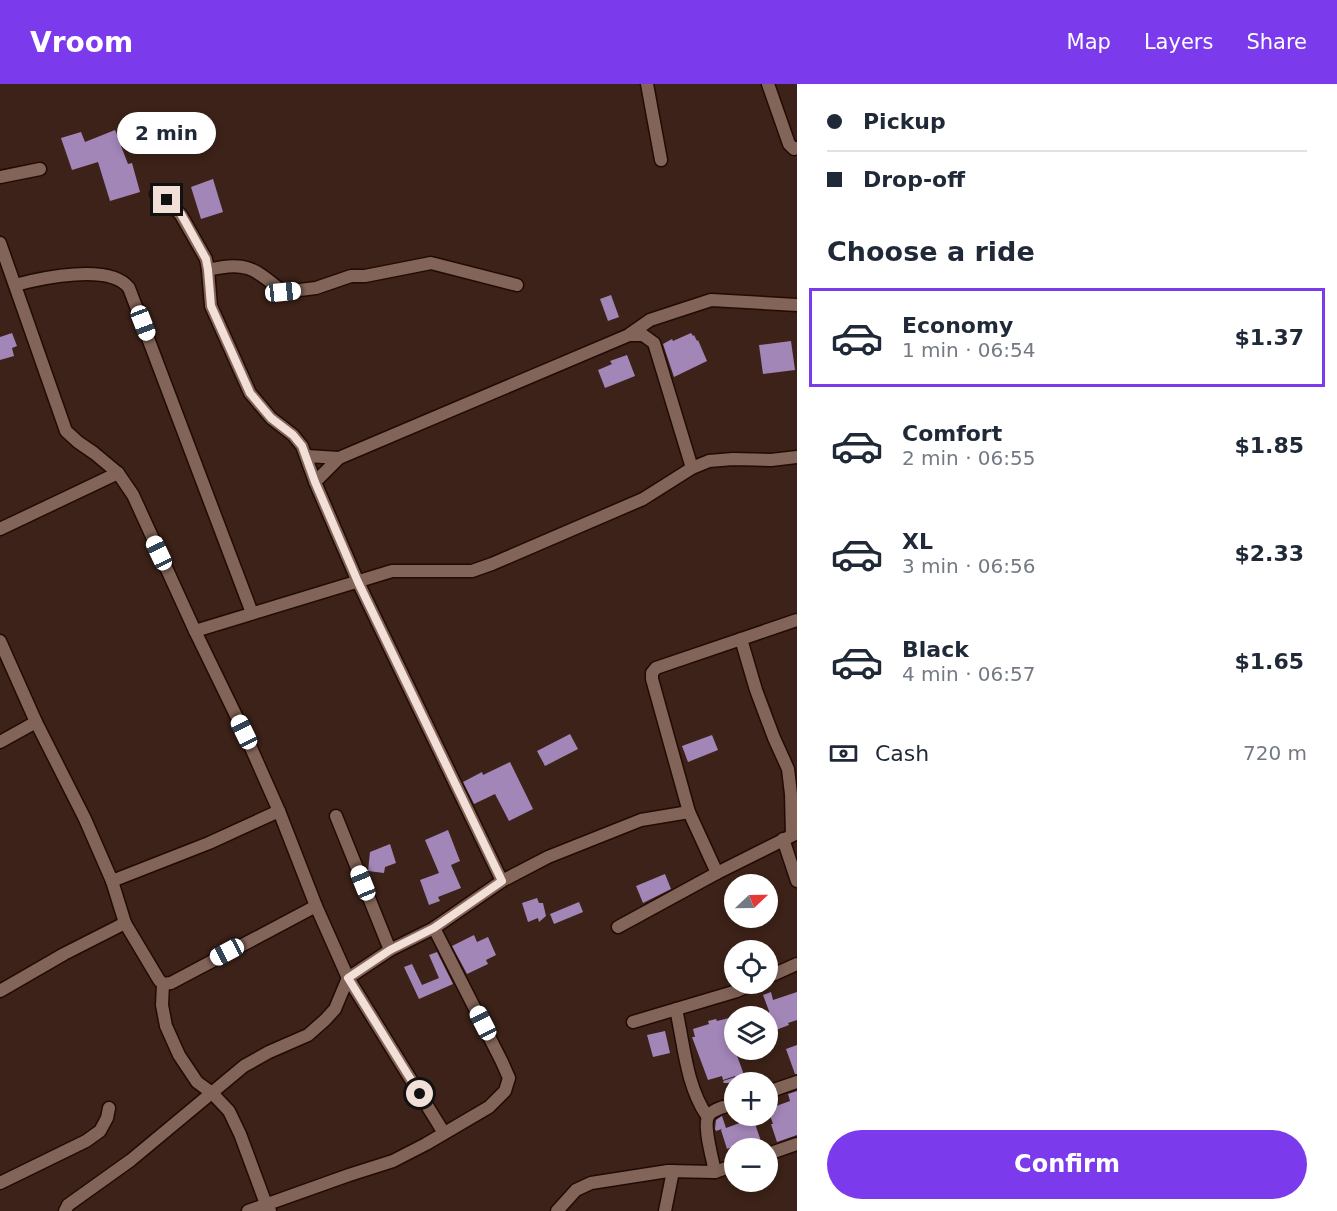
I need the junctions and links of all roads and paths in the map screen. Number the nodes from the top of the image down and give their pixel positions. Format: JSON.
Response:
{"nodes":[{"id":1,"x":646,"y":84,"type":"edge"},
{"id":2,"x":768,"y":84,"type":"edge"},
{"id":3,"x":797,"y":148,"type":"edge"},
{"id":4,"x":661,"y":160,"type":"dead end"},
{"id":5,"x":40,"y":169,"type":"dead end"},
{"id":6,"x":0,"y":177,"type":"edge"},
{"id":7,"x":156,"y":194,"type":"dead end"},
{"id":8,"x":0,"y":243,"type":"edge"},
{"id":9,"x":208,"y":270,"type":"junction"},
{"id":10,"x":15,"y":285,"type":"junction"},
{"id":11,"x":517,"y":285,"type":"dead end"},
{"id":12,"x":797,"y":305,"type":"edge"},
{"id":13,"x":629,"y":335,"type":"junction"},
{"id":14,"x":307,"y":456,"type":"junction"},
{"id":15,"x":797,"y":457,"type":"edge"},
{"id":16,"x":339,"y":458,"type":"junction"},
{"id":17,"x":692,"y":468,"type":"junction"},
{"id":18,"x":118,"y":472,"type":"junction"},
{"id":19,"x":315,"y":482,"type":"junction"},
{"id":20,"x":0,"y":529,"type":"edge"},
{"id":21,"x":358,"y":582,"type":"junction"},
{"id":22,"x":252,"y":613,"type":"junction"},
{"id":23,"x":797,"y":620,"type":"edge"},
{"id":24,"x":195,"y":630,"type":"junction"},
{"id":25,"x":741,"y":639,"type":"junction"},
{"id":26,"x":0,"y":640,"type":"edge"},
{"id":27,"x":36,"y":722,"type":"junction"},
{"id":28,"x":0,"y":742,"type":"edge"},
{"id":29,"x":279,"y":811,"type":"junction"},
{"id":30,"x":689,"y":812,"type":"junction"},
{"id":31,"x":336,"y":816,"type":"dead end"},
{"id":32,"x":791,"y":836,"type":"edge"},
{"id":33,"x":717,"y":873,"type":"junction"},
{"id":34,"x":112,"y":881,"type":"junction"},
{"id":35,"x":502,"y":881,"type":"junction"},
{"id":36,"x":797,"y":881,"type":"edge"},
{"id":37,"x":316,"y":906,"type":"junction"},
{"id":38,"x":124,"y":923,"type":"junction"},
{"id":39,"x":618,"y":927,"type":"dead end"},
{"id":40,"x":434,"y":928,"type":"junction"},
{"id":41,"x":390,"y":950,"type":"junction"},
{"id":42,"x":797,"y":964,"type":"edge"},
{"id":43,"x":778,"y":973,"type":"edge"},
{"id":44,"x":348,"y":978,"type":"junction"},
{"id":45,"x":163,"y":984,"type":"junction"},
{"id":46,"x":0,"y":991,"type":"edge"},
{"id":47,"x":726,"y":994,"type":"edge"},
{"id":48,"x":676,"y":1009,"type":"junction"},
{"id":49,"x":633,"y":1022,"type":"dead end"},
{"id":50,"x":797,"y":1082,"type":"edge"},
{"id":51,"x":778,"y":1089,"type":"edge"},
{"id":52,"x":212,"y":1093,"type":"junction"},
{"id":53,"x":724,"y":1107,"type":"edge"},
{"id":54,"x":109,"y":1108,"type":"dead end"},
{"id":55,"x":708,"y":1116,"type":"junction"},
{"id":56,"x":444,"y":1132,"type":"junction"},
{"id":57,"x":797,"y":1144,"type":"edge"},
{"id":58,"x":778,"y":1151,"type":"edge"},
{"id":59,"x":724,"y":1169,"type":"edge"},
{"id":60,"x":673,"y":1171,"type":"junction"},
{"id":61,"x":716,"y":1172,"type":"junction"},
{"id":62,"x":0,"y":1183,"type":"edge"},
{"id":63,"x":268,"y":1207,"type":"edge"},
{"id":64,"x":65,"y":1211,"type":"edge"},
{"id":65,"x":248,"y":1211,"type":"edge"},
{"id":66,"x":557,"y":1211,"type":"edge"},
{"id":67,"x":665,"y":1211,"type":"edge"}],
"edges":[{"from":1,"to":4,"type":"street"},
{"from":2,"to":3,"type":"street"},
{"from":5,"to":6,"type":"street"},
{"from":7,"to":9,"type":"street"},
{"from":8,"to":10,"type":"street"},
{"from":9,"to":11,"type":"street"},
{"from":9,"to":14,"type":"street"},
{"from":10,"to":18,"type":"street"},
{"from":10,"to":22,"type":"street"},
{"from":12,"to":13,"type":"street"},
{"from":13,"to":16,"type":"street"},
{"from":13,"to":17,"type":"street"},
{"from":14,"to":16,"type":"street"},
{"from":14,"to":19,"type":"street"},
{"from":15,"to":17,"type":"street"},
{"from":16,"to":19,"type":"street"},
{"from":17,"to":21,"type":"street"},
{"from":18,"to":20,"type":"street"},
{"from":18,"to":24,"type":"street"},
{"from":19,"to":21,"type":"street"},
{"from":21,"to":22,"type":"street"},
{"from":21,"to":35,"type":"street"},
{"from":22,"to":24,"type":"street"},
{"from":23,"to":25,"type":"street"},
{"from":24,"to":29,"type":"street"},
{"from":25,"to":30,"type":"street"},
{"from":25,"to":32,"type":"street"},
{"from":26,"to":27,"type":"street"},
{"from":27,"to":28,"type":"street"},
{"from":27,"to":34,"type":"street"},
{"from":29,"to":34,"type":"street"},
{"from":29,"to":37,"type":"street"},
{"from":30,"to":33,"type":"street"},
{"from":30,"to":35,"type":"street"},
{"from":31,"to":41,"type":"street"},
{"from":32,"to":33,"type":"street"},
{"from":32,"to":36,"type":"street"},
{"from":33,"to":39,"type":"street"},
{"from":34,"to":38,"type":"street"},
{"from":35,"to":40,"type":"street"},
{"from":37,"to":44,"type":"street"},
{"from":37,"to":45,"type":"street"},
{"from":38,"to":45,"type":"street"},
{"from":38,"to":46,"type":"street"},
{"from":40,"to":41,"type":"street"},
{"from":40,"to":56,"type":"street"},
{"from":41,"to":44,"type":"street"},
{"from":42,"to":43,"type":"street"},
{"from":44,"to":52,"type":"street"},
{"from":44,"to":56,"type":"street"},
{"from":45,"to":52,"type":"street"},
{"from":47,"to":48,"type":"street"},
{"from":48,"to":49,"type":"street"},
{"from":48,"to":55,"type":"street"},
{"from":50,"to":51,"type":"street"},
{"from":52,"to":63,"type":"street"},
{"from":52,"to":64,"type":"street"},
{"from":53,"to":55,"type":"street"},
{"from":54,"to":62,"type":"street"},
{"from":55,"to":61,"type":"street"},
{"from":56,"to":63,"type":"street"},
{"from":57,"to":58,"type":"street"},
{"from":59,"to":61,"type":"street"},
{"from":60,"to":61,"type":"street"},
{"from":60,"to":66,"type":"street"},
{"from":60,"to":67,"type":"street"},
{"from":63,"to":65,"type":"street"}]}
